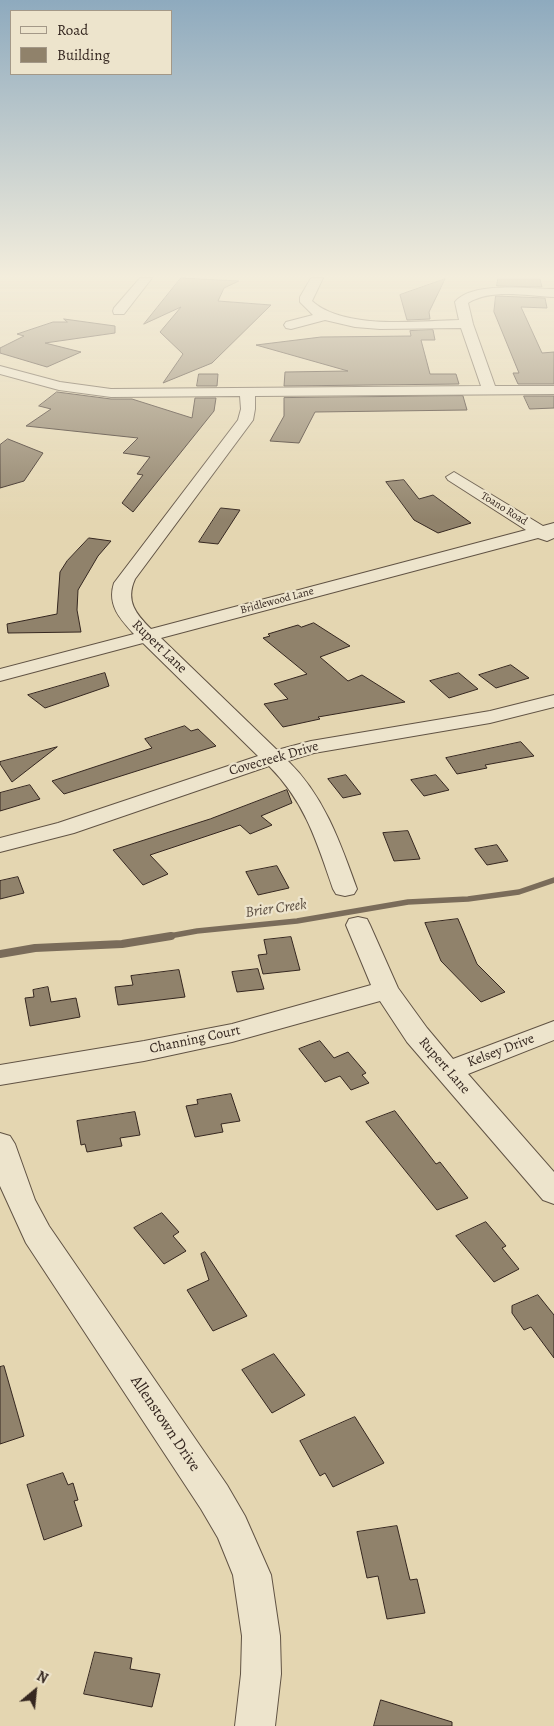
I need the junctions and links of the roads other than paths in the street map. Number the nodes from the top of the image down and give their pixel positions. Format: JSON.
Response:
{"nodes":[{"id":1,"x":479,"y":359,"type":"edge"},
{"id":2,"x":0,"y":370,"type":"edge"},
{"id":3,"x":490,"y":390,"type":"junction"},
{"id":4,"x":554,"y":390,"type":"edge"},
{"id":5,"x":247,"y":392,"type":"junction"},
{"id":6,"x":454,"y":477,"type":"dead end"},
{"id":7,"x":549,"y":533,"type":"edge"},
{"id":8,"x":147,"y":636,"type":"junction"},
{"id":9,"x":0,"y":675,"type":"edge"},
{"id":10,"x":554,"y":701,"type":"edge"},
{"id":11,"x":272,"y":757,"type":"junction"},
{"id":12,"x":0,"y":845,"type":"edge"},
{"id":13,"x":344,"y":889,"type":"dead end"},
{"id":14,"x":358,"y":925,"type":"dead end"},
{"id":15,"x":386,"y":990,"type":"junction"},
{"id":16,"x":554,"y":1030,"type":"edge"},
{"id":17,"x":449,"y":1071,"type":"junction"},
{"id":18,"x":0,"y":1074,"type":"edge"},
{"id":19,"x":0,"y":1144,"type":"edge"},
{"id":20,"x":554,"y":1192,"type":"edge"},
{"id":21,"x":255,"y":1726,"type":"edge"}],
"edges":[{"from":1,"to":3,"type":"street"},
{"from":2,"to":5,"type":"street"},
{"from":3,"to":4,"type":"street"},
{"from":3,"to":5,"type":"street"},
{"from":5,"to":8,"type":"street","name":"Rupert Lane"},
{"from":6,"to":7,"type":"street","name":"Toano Road"},
{"from":7,"to":8,"type":"street","name":"Bridlewood Lane"},
{"from":8,"to":9,"type":"street","name":"Bridlewood Lane"},
{"from":8,"to":11,"type":"street","name":"Rupert Lane"},
{"from":10,"to":11,"type":"street","name":"Covecreek Drive"},
{"from":11,"to":12,"type":"street","name":"Covecreek Drive"},
{"from":11,"to":13,"type":"street","name":"Rupert Lane"},
{"from":14,"to":15,"type":"street","name":"Rupert Lane"},
{"from":15,"to":17,"type":"street","name":"Rupert Lane"},
{"from":15,"to":18,"type":"street","name":"Channing Court"},
{"from":16,"to":17,"type":"street","name":"Kelsey Drive"},
{"from":17,"to":20,"type":"street","name":"Rupert Lane"},
{"from":19,"to":21,"type":"street","name":"Allenstown Drive"}]}
